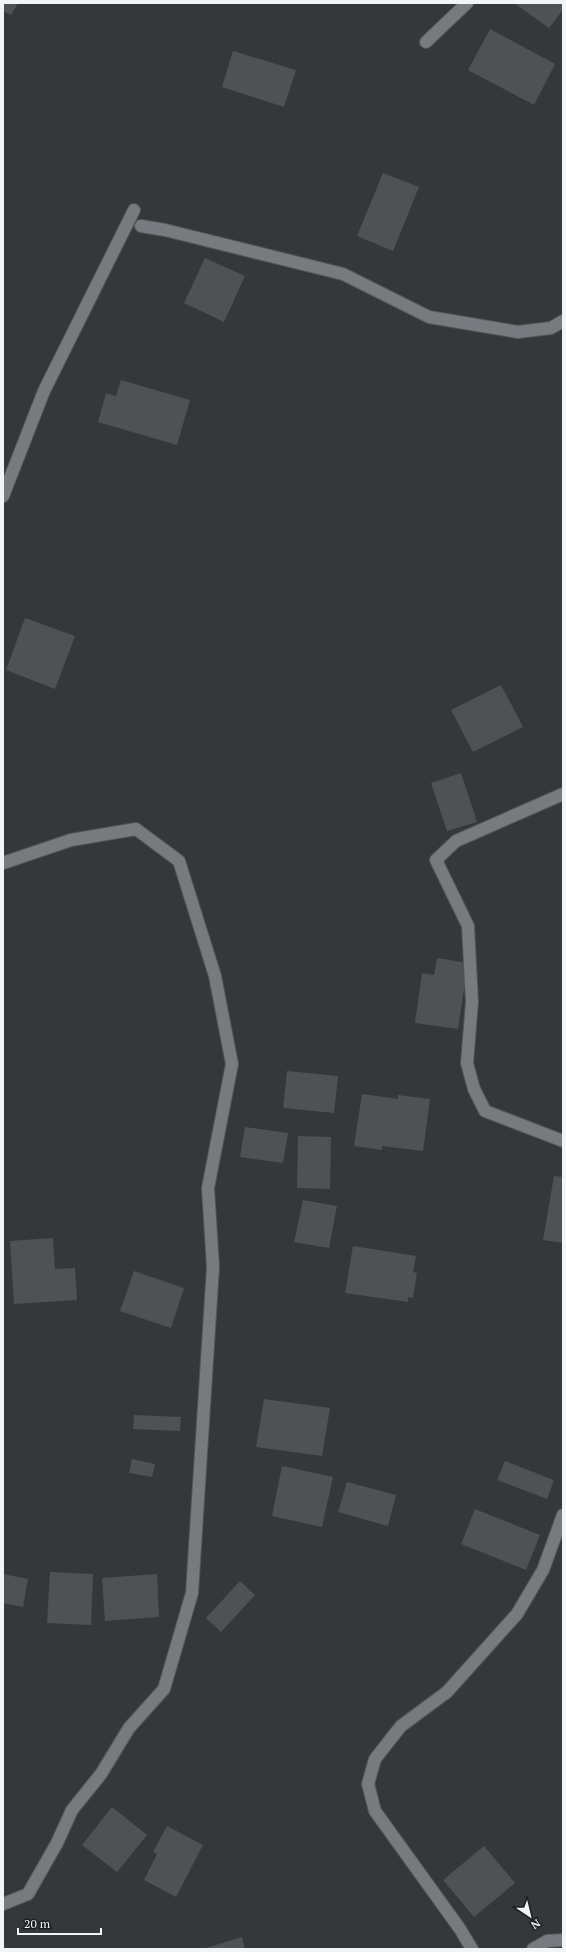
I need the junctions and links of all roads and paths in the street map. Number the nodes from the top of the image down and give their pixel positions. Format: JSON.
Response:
{"nodes":[{"id":1,"x":466,"y":3,"type":"edge"},
{"id":2,"x":426,"y":42,"type":"dead end"},
{"id":3,"x":134,"y":210,"type":"dead end"},
{"id":4,"x":141,"y":226,"type":"dead end"},
{"id":5,"x":563,"y":321,"type":"edge"},
{"id":6,"x":3,"y":496,"type":"edge"},
{"id":7,"x":563,"y":794,"type":"edge"},
{"id":8,"x":3,"y":863,"type":"edge"},
{"id":9,"x":563,"y":1141,"type":"edge"},
{"id":10,"x":563,"y":1515,"type":"edge"},
{"id":11,"x":3,"y":1904,"type":"edge"},
{"id":12,"x":563,"y":1940,"type":"edge"},
{"id":13,"x":472,"y":1949,"type":"edge"},
{"id":14,"x":533,"y":1949,"type":"edge"}],
"edges":[{"from":1,"to":2,"type":"street"},
{"from":3,"to":6,"type":"street"},
{"from":4,"to":5,"type":"street"},
{"from":7,"to":9,"type":"street"},
{"from":8,"to":11,"type":"street"},
{"from":10,"to":13,"type":"street"},
{"from":12,"to":14,"type":"street"}]}
